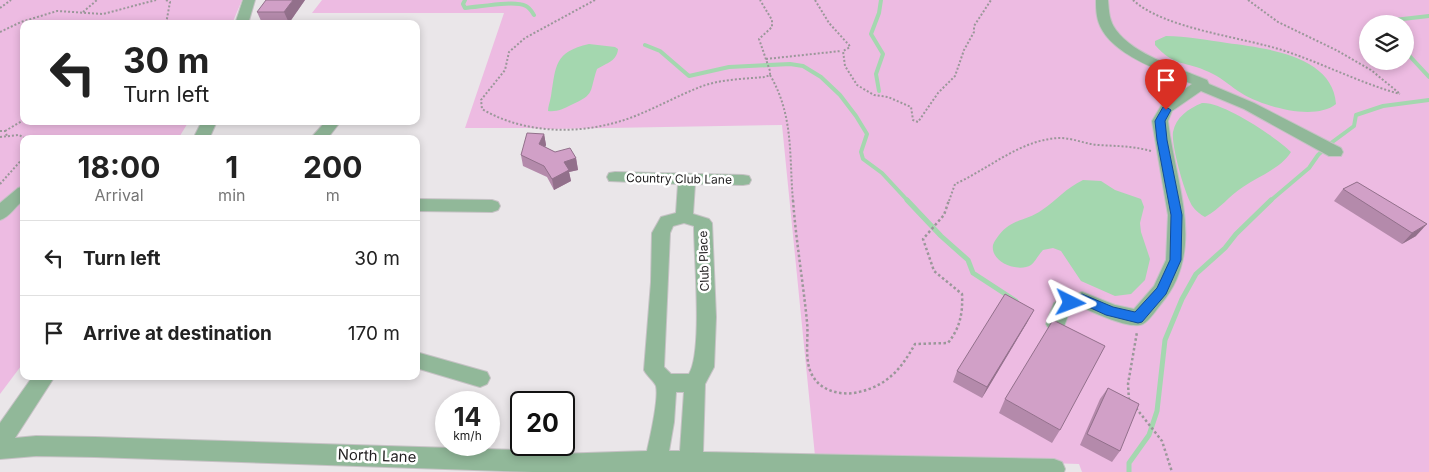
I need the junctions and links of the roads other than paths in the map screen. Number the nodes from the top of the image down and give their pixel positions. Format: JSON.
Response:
{"nodes":[{"id":1,"x":248,"y":0,"type":"edge"},
{"id":2,"x":1102,"y":0,"type":"edge"},
{"id":3,"x":241,"y":20,"type":"edge"},
{"id":4,"x":1200,"y":85,"type":"junction"},
{"id":5,"x":330,"y":125,"type":"edge"},
{"id":6,"x":322,"y":135,"type":"edge"},
{"id":7,"x":1335,"y":152,"type":"dead end"},
{"id":8,"x":616,"y":177,"type":"dead end"},
{"id":9,"x":687,"y":179,"type":"junction"},
{"id":10,"x":743,"y":180,"type":"dead end"},
{"id":11,"x":20,"y":195,"type":"edge"},
{"id":12,"x":420,"y":205,"type":"edge"},
{"id":13,"x":492,"y":206,"type":"dead end"},
{"id":14,"x":0,"y":214,"type":"edge"},
{"id":15,"x":684,"y":217,"type":"junction"},
{"id":16,"x":1056,"y":324,"type":"edge"},
{"id":17,"x":420,"y":361,"type":"edge"},
{"id":18,"x":480,"y":378,"type":"dead end"},
{"id":19,"x":42,"y":380,"type":"edge"},
{"id":20,"x":695,"y":382,"type":"junction"},
{"id":21,"x":666,"y":383,"type":"junction"},
{"id":22,"x":692,"y":422,"type":"junction"},
{"id":23,"x":664,"y":423,"type":"junction"},
{"id":24,"x":0,"y":441,"type":"edge"},
{"id":25,"x":0,"y":449,"type":"edge"},
{"id":26,"x":655,"y":461,"type":"junction"},
{"id":27,"x":692,"y":462,"type":"junction"},
{"id":28,"x":557,"y":468,"type":"edge"},
{"id":29,"x":1054,"y":469,"type":"dead end"},
{"id":30,"x":999,"y":470,"type":"edge"}],
"edges":[{"from":1,"to":3,"type":"street"},
{"from":2,"to":4,"type":"street"},
{"from":4,"to":7,"type":"street"},
{"from":4,"to":16,"type":"street"},
{"from":5,"to":6,"type":"street"},
{"from":8,"to":9,"type":"street","name":"Country Club Lane"},
{"from":9,"to":10,"type":"street","name":"Country Club Lane"},
{"from":9,"to":15,"type":"street"},
{"from":11,"to":14,"type":"street"},
{"from":12,"to":13,"type":"street"},
{"from":15,"to":20,"type":"street","name":"Club Place"},
{"from":15,"to":21,"type":"street","name":"Club Place"},
{"from":17,"to":18,"type":"street"},
{"from":19,"to":24,"type":"street"},
{"from":20,"to":21,"type":"street"},
{"from":20,"to":22,"type":"street","name":"Club Place"},
{"from":21,"to":23,"type":"street"},
{"from":22,"to":23,"type":"street"},
{"from":22,"to":27,"type":"street","name":"Club Place"},
{"from":23,"to":26,"type":"street"},
{"from":25,"to":28,"type":"street","name":"North Lane"},
{"from":26,"to":27,"type":"street","name":"North Lane"},
{"from":26,"to":28,"type":"street","name":"North Lane"},
{"from":27,"to":30,"type":"street","name":"North Lane"},
{"from":29,"to":30,"type":"street","name":"North Lane"}]}
